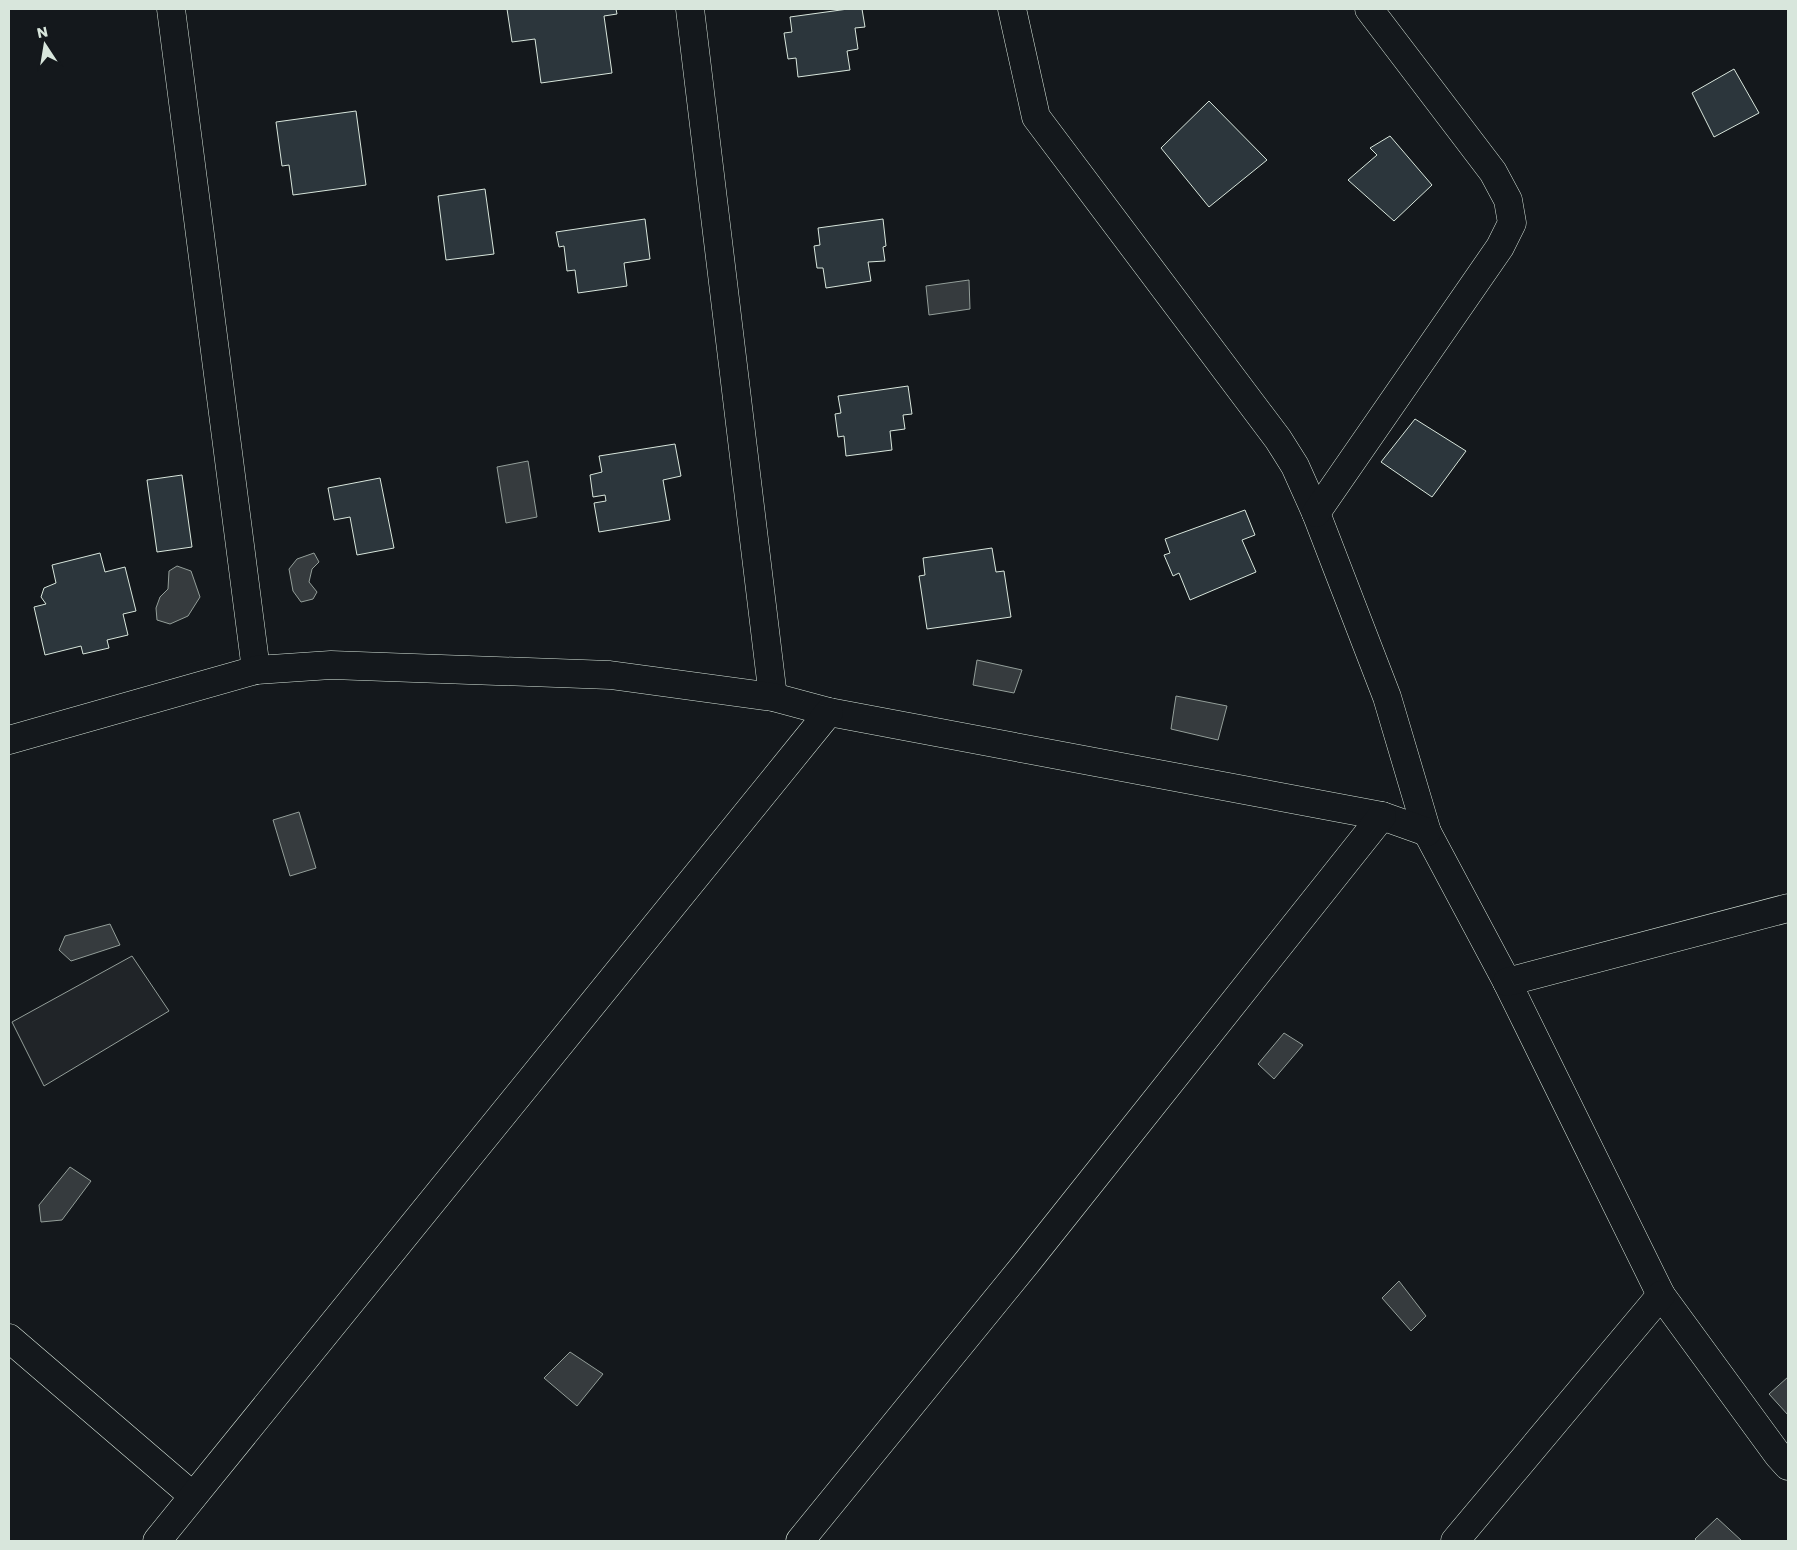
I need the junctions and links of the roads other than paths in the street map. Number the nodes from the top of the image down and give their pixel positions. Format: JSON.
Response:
{"nodes":[{"id":1,"x":171,"y":9,"type":"edge"},
{"id":2,"x":690,"y":9,"type":"edge"},
{"id":3,"x":1012,"y":9,"type":"edge"},
{"id":4,"x":1369,"y":9,"type":"edge"},
{"id":5,"x":1316,"y":513,"type":"junction"},
{"id":6,"x":256,"y":670,"type":"junction"},
{"id":7,"x":773,"y":697,"type":"junction"},
{"id":8,"x":829,"y":712,"type":"junction"},
{"id":9,"x":9,"y":740,"type":"edge"},
{"id":10,"x":1382,"y":816,"type":"junction"},
{"id":11,"x":1427,"y":832,"type":"junction"},
{"id":12,"x":1788,"y":908,"type":"edge"},
{"id":13,"x":1507,"y":982,"type":"junction"},
{"id":14,"x":1661,"y":1295,"type":"junction"},
{"id":15,"x":9,"y":1338,"type":"edge"},
{"id":16,"x":1788,"y":1466,"type":"edge"},
{"id":17,"x":193,"y":1496,"type":"junction"},
{"id":18,"x":157,"y":1541,"type":"edge"},
{"id":19,"x":800,"y":1541,"type":"edge"},
{"id":20,"x":1455,"y":1541,"type":"edge"}],
"edges":[{"from":1,"to":6,"type":"street"},
{"from":2,"to":7,"type":"street"},
{"from":3,"to":5,"type":"street"},
{"from":4,"to":5,"type":"street"},
{"from":5,"to":11,"type":"street"},
{"from":6,"to":7,"type":"street"},
{"from":6,"to":9,"type":"street"},
{"from":7,"to":8,"type":"street"},
{"from":8,"to":10,"type":"street"},
{"from":8,"to":17,"type":"street"},
{"from":10,"to":11,"type":"street"},
{"from":10,"to":19,"type":"street"},
{"from":11,"to":13,"type":"street"},
{"from":12,"to":13,"type":"street"},
{"from":13,"to":14,"type":"street"},
{"from":14,"to":16,"type":"street"},
{"from":14,"to":20,"type":"street"},
{"from":15,"to":17,"type":"street"},
{"from":17,"to":18,"type":"street"}]}
